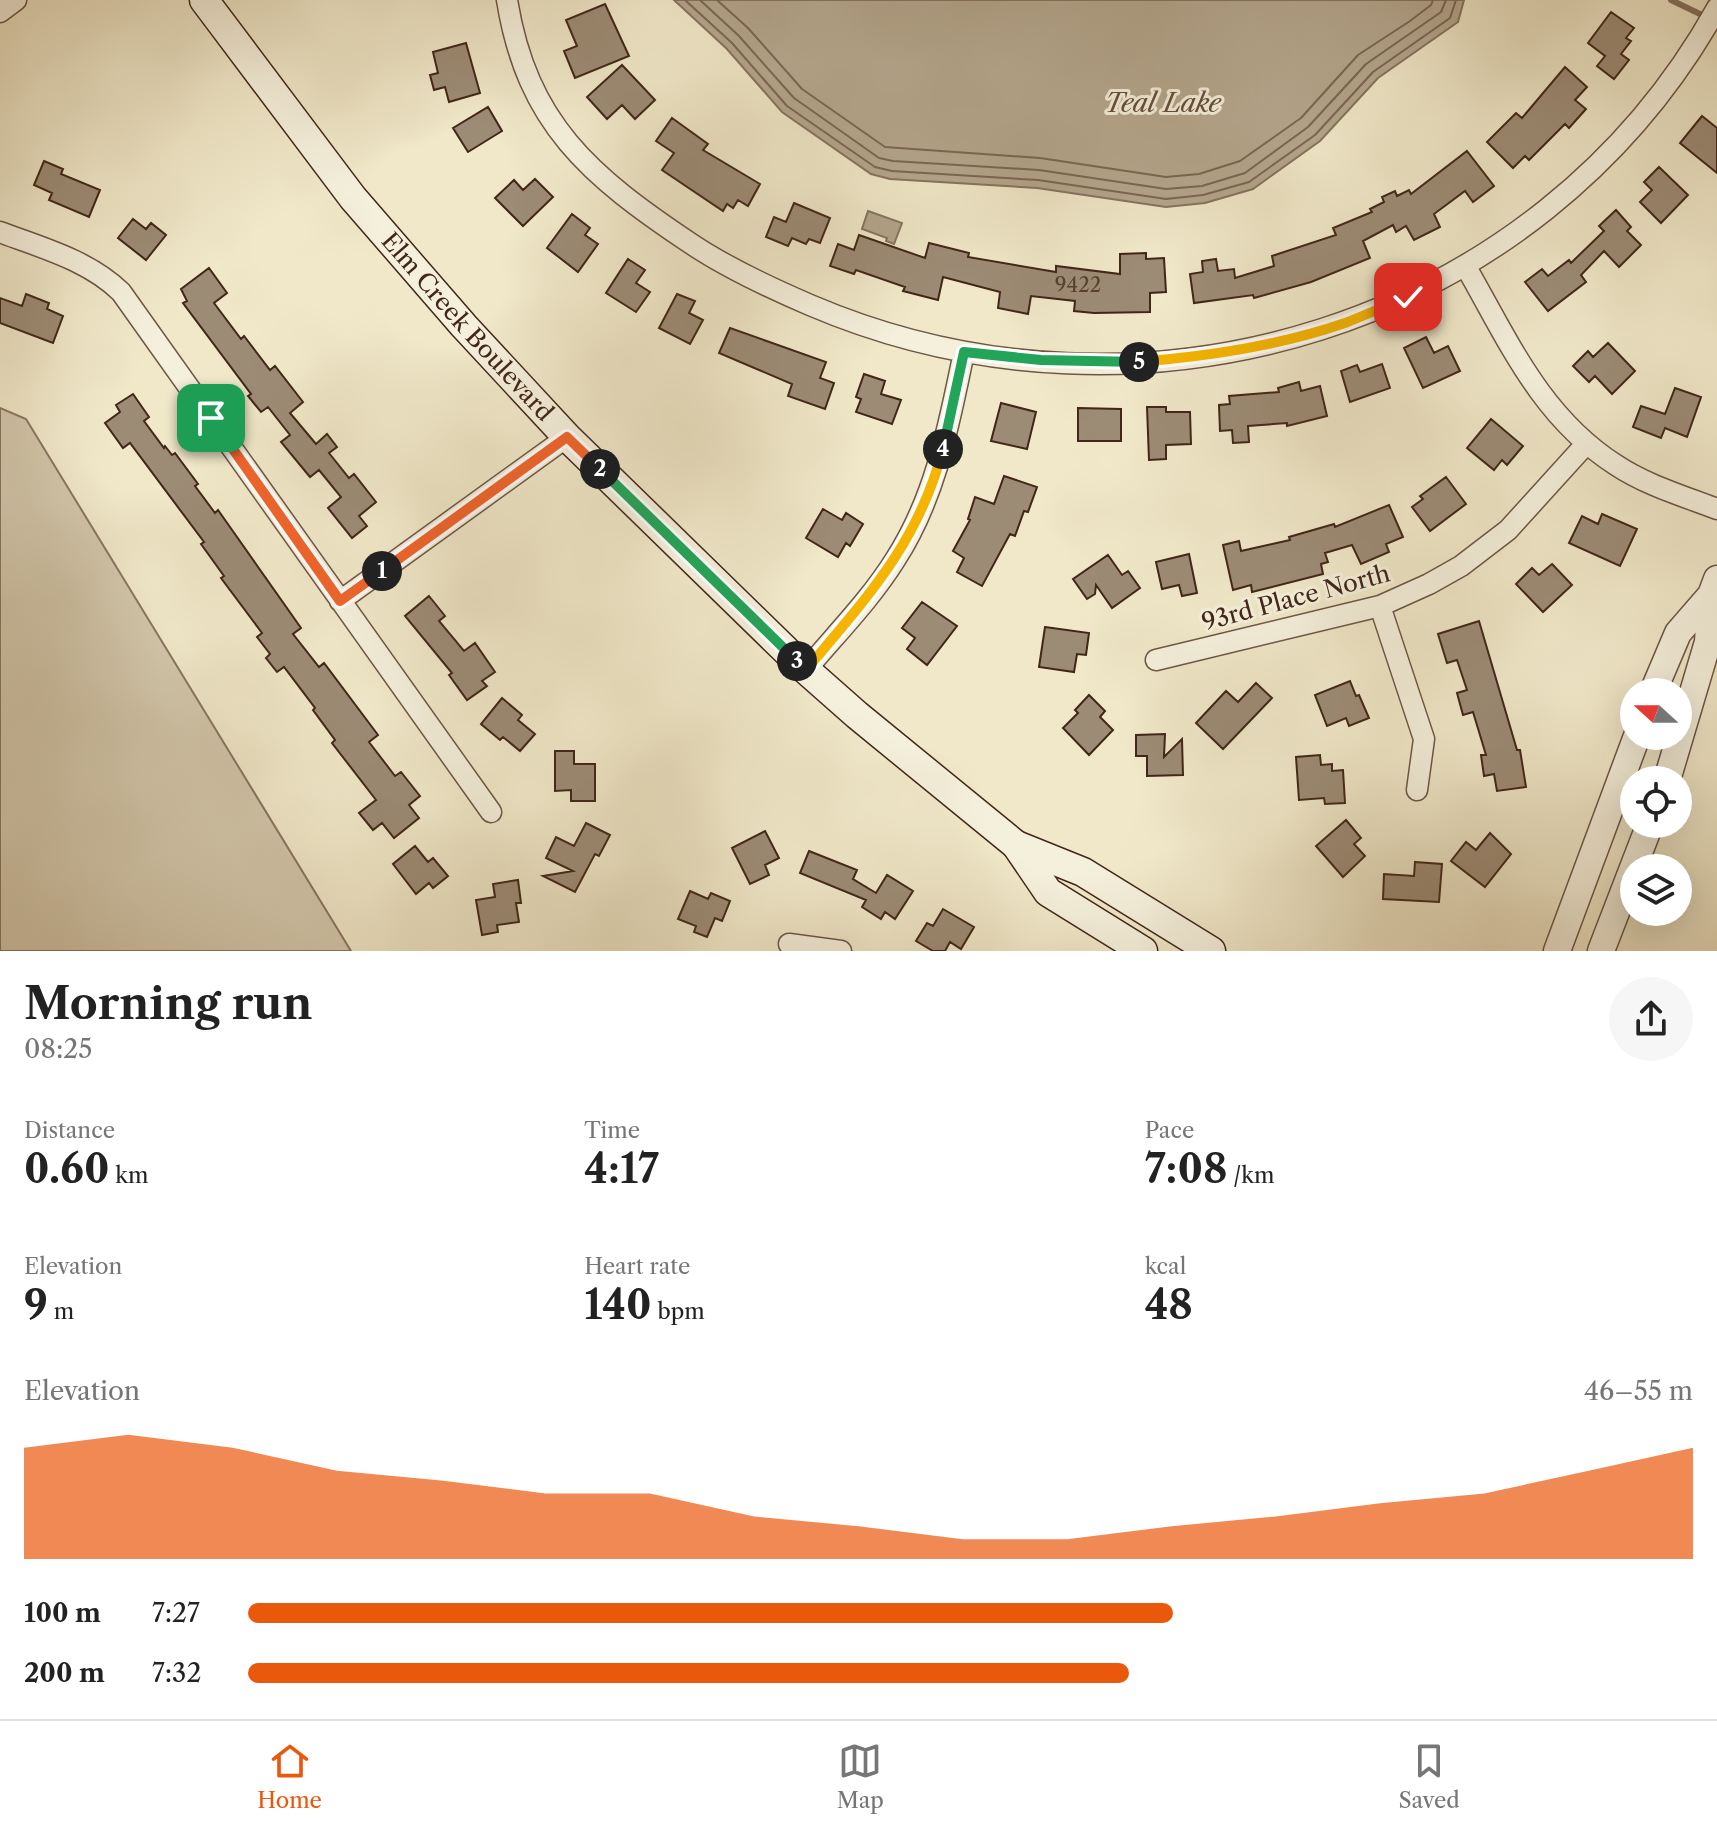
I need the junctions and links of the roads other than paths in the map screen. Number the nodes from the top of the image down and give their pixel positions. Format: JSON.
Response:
{"nodes":[{"id":1,"x":16,"y":0,"type":"edge"},
{"id":2,"x":204,"y":0,"type":"edge"},
{"id":3,"x":507,"y":0,"type":"edge"},
{"id":4,"x":1717,"y":8,"type":"edge"},
{"id":5,"x":0,"y":12,"type":"edge"},
{"id":6,"x":0,"y":232,"type":"edge"},
{"id":7,"x":1466,"y":267,"type":"junction"},
{"id":8,"x":964,"y":352,"type":"junction"},
{"id":9,"x":567,"y":437,"type":"junction"},
{"id":10,"x":1586,"y":444,"type":"junction"},
{"id":11,"x":1717,"y":509,"type":"edge"},
{"id":12,"x":1714,"y":587,"type":"edge"},
{"id":13,"x":340,"y":601,"type":"junction"},
{"id":14,"x":1380,"y":606,"type":"junction"},
{"id":15,"x":1156,"y":660,"type":"dead end"},
{"id":16,"x":806,"y":670,"type":"junction"},
{"id":17,"x":1659,"y":678,"type":"edge"},
{"id":18,"x":1632,"y":750,"type":"edge"},
{"id":19,"x":1671,"y":766,"type":"edge"},
{"id":20,"x":1417,"y":790,"type":"dead end"},
{"id":21,"x":491,"y":812,"type":"dead end"},
{"id":22,"x":1645,"y":838,"type":"edge"},
{"id":23,"x":1016,"y":845,"type":"junction"},
{"id":24,"x":789,"y":944,"type":"dead end"},
{"id":25,"x":841,"y":951,"type":"edge"},
{"id":26,"x":1143,"y":951,"type":"edge"},
{"id":27,"x":1211,"y":951,"type":"edge"},
{"id":28,"x":1557,"y":951,"type":"edge"},
{"id":29,"x":1601,"y":951,"type":"edge"}],
"edges":[{"from":1,"to":5,"type":"street"},
{"from":2,"to":9,"type":"main road","name":"Elm Creek Boulevard"},
{"from":3,"to":8,"type":"street"},
{"from":4,"to":7,"type":"street"},
{"from":6,"to":13,"type":"street"},
{"from":7,"to":8,"type":"street"},
{"from":7,"to":10,"type":"street"},
{"from":8,"to":16,"type":"street"},
{"from":9,"to":13,"type":"street"},
{"from":9,"to":16,"type":"main road","name":"Elm Creek Boulevard"},
{"from":10,"to":11,"type":"street"},
{"from":10,"to":14,"type":"street","name":"93rd Place North"},
{"from":12,"to":17,"type":"street"},
{"from":12,"to":19,"type":"street"},
{"from":13,"to":21,"type":"street"},
{"from":14,"to":15,"type":"street","name":"93rd Place North"},
{"from":14,"to":20,"type":"street"},
{"from":16,"to":23,"type":"main road","name":"Elm Creek Boulevard"},
{"from":18,"to":28,"type":"street"},
{"from":22,"to":29,"type":"street"},
{"from":23,"to":26,"type":"main road","name":"Elm Creek Boulevard"},
{"from":23,"to":27,"type":"main road","name":"Elm Creek Boulevard"},
{"from":24,"to":25,"type":"street"}]}
